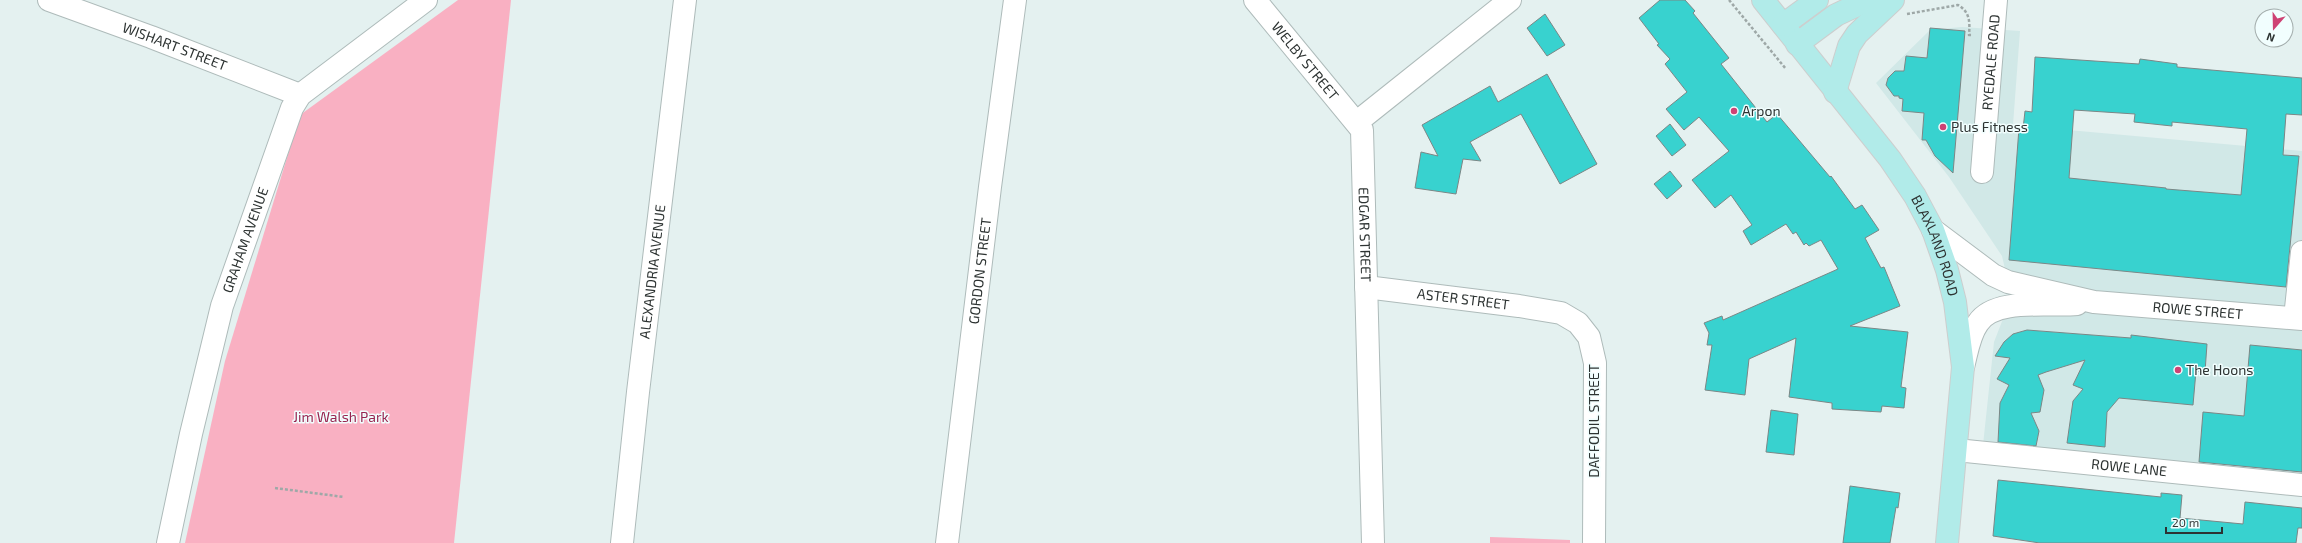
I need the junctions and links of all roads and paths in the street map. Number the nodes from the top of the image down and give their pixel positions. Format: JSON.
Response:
{"nodes":[{"id":1,"x":49,"y":0,"type":"edge"},
{"id":2,"x":426,"y":0,"type":"edge"},
{"id":3,"x":685,"y":0,"type":"edge"},
{"id":4,"x":1015,"y":0,"type":"edge"},
{"id":5,"x":1255,"y":0,"type":"edge"},
{"id":6,"x":1510,"y":0,"type":"edge"},
{"id":7,"x":1730,"y":0,"type":"edge"},
{"id":8,"x":1763,"y":0,"type":"edge"},
{"id":9,"x":1817,"y":0,"type":"edge"},
{"id":10,"x":1868,"y":0,"type":"edge"},
{"id":11,"x":1996,"y":0,"type":"edge"},
{"id":12,"x":1900,"y":7,"type":"edge"},
{"id":13,"x":1783,"y":25,"type":"junction"},
{"id":14,"x":1994,"y":36,"type":"junction"},
{"id":15,"x":1798,"y":44,"type":"junction"},
{"id":16,"x":1786,"y":69,"type":"dead end"},
{"id":17,"x":1835,"y":92,"type":"junction"},
{"id":18,"x":300,"y":95,"type":"junction"},
{"id":19,"x":1357,"y":122,"type":"junction"},
{"id":20,"x":1982,"y":172,"type":"dead end"},
{"id":21,"x":1933,"y":230,"type":"junction"},
{"id":22,"x":2302,"y":252,"type":"edge"},
{"id":23,"x":1366,"y":287,"type":"junction"},
{"id":24,"x":2094,"y":302,"type":"junction"},
{"id":25,"x":1561,"y":313,"type":"joint"},
{"id":26,"x":2298,"y":318,"type":"edge"},
{"id":27,"x":1963,"y":367,"type":"junction"},
{"id":28,"x":1956,"y":450,"type":"junction"},
{"id":29,"x":2302,"y":485,"type":"edge"},
{"id":30,"x":275,"y":488,"type":"dead end"},
{"id":31,"x":344,"y":497,"type":"dead end"},
{"id":32,"x":168,"y":543,"type":"edge"},
{"id":33,"x":622,"y":543,"type":"edge"},
{"id":34,"x":947,"y":543,"type":"edge"},
{"id":35,"x":1373,"y":543,"type":"edge"},
{"id":36,"x":1594,"y":543,"type":"edge"},
{"id":37,"x":1947,"y":543,"type":"edge"}],
"edges":[{"from":1,"to":18,"type":"street","name":"WISHART STREET"},
{"from":2,"to":18,"type":"street","name":"GRAHAM AVENUE"},
{"from":3,"to":33,"type":"street","name":"ALEXANDRIA AVENUE"},
{"from":4,"to":34,"type":"street","name":"GORDON STREET"},
{"from":5,"to":19,"type":"street","name":"WELBY STREET"},
{"from":6,"to":19,"type":"street"},
{"from":7,"to":16,"type":"path"},
{"from":8,"to":13,"type":"main road","name":"BLAXLAND ROAD"},
{"from":9,"to":13,"type":"main road"},
{"from":10,"to":15,"type":"main road"},
{"from":11,"to":14,"type":"street","name":"RYEDALE ROAD"},
{"from":12,"to":14,"type":"path"},
{"from":12,"to":17,"type":"main road"},
{"from":13,"to":15,"type":"main road","name":"BLAXLAND ROAD"},
{"from":14,"to":20,"type":"street","name":"RYEDALE ROAD"},
{"from":15,"to":17,"type":"main road","name":"BLAXLAND ROAD"},
{"from":17,"to":21,"type":"main road","name":"BLAXLAND ROAD"},
{"from":18,"to":32,"type":"street","name":"GRAHAM AVENUE"},
{"from":19,"to":23,"type":"street","name":"EDGAR STREET"},
{"from":21,"to":24,"type":"street","name":"ROWE STREET"},
{"from":21,"to":27,"type":"main road","name":"BLAXLAND ROAD"},
{"from":22,"to":26,"type":"street"},
{"from":23,"to":25,"type":"street","name":"ASTER STREET"},
{"from":23,"to":35,"type":"street","name":"EDGAR STREET"},
{"from":24,"to":26,"type":"street","name":"ROWE STREET"},
{"from":24,"to":27,"type":"street","name":"ROWE STREET"},
{"from":25,"to":36,"type":"street","name":"DAFFODIL STREET"},
{"from":27,"to":28,"type":"main road","name":"BLAXLAND ROAD"},
{"from":28,"to":29,"type":"street","name":"ROWE LANE"},
{"from":28,"to":37,"type":"main road","name":"BLAXLAND ROAD"},
{"from":30,"to":31,"type":"path"}]}
